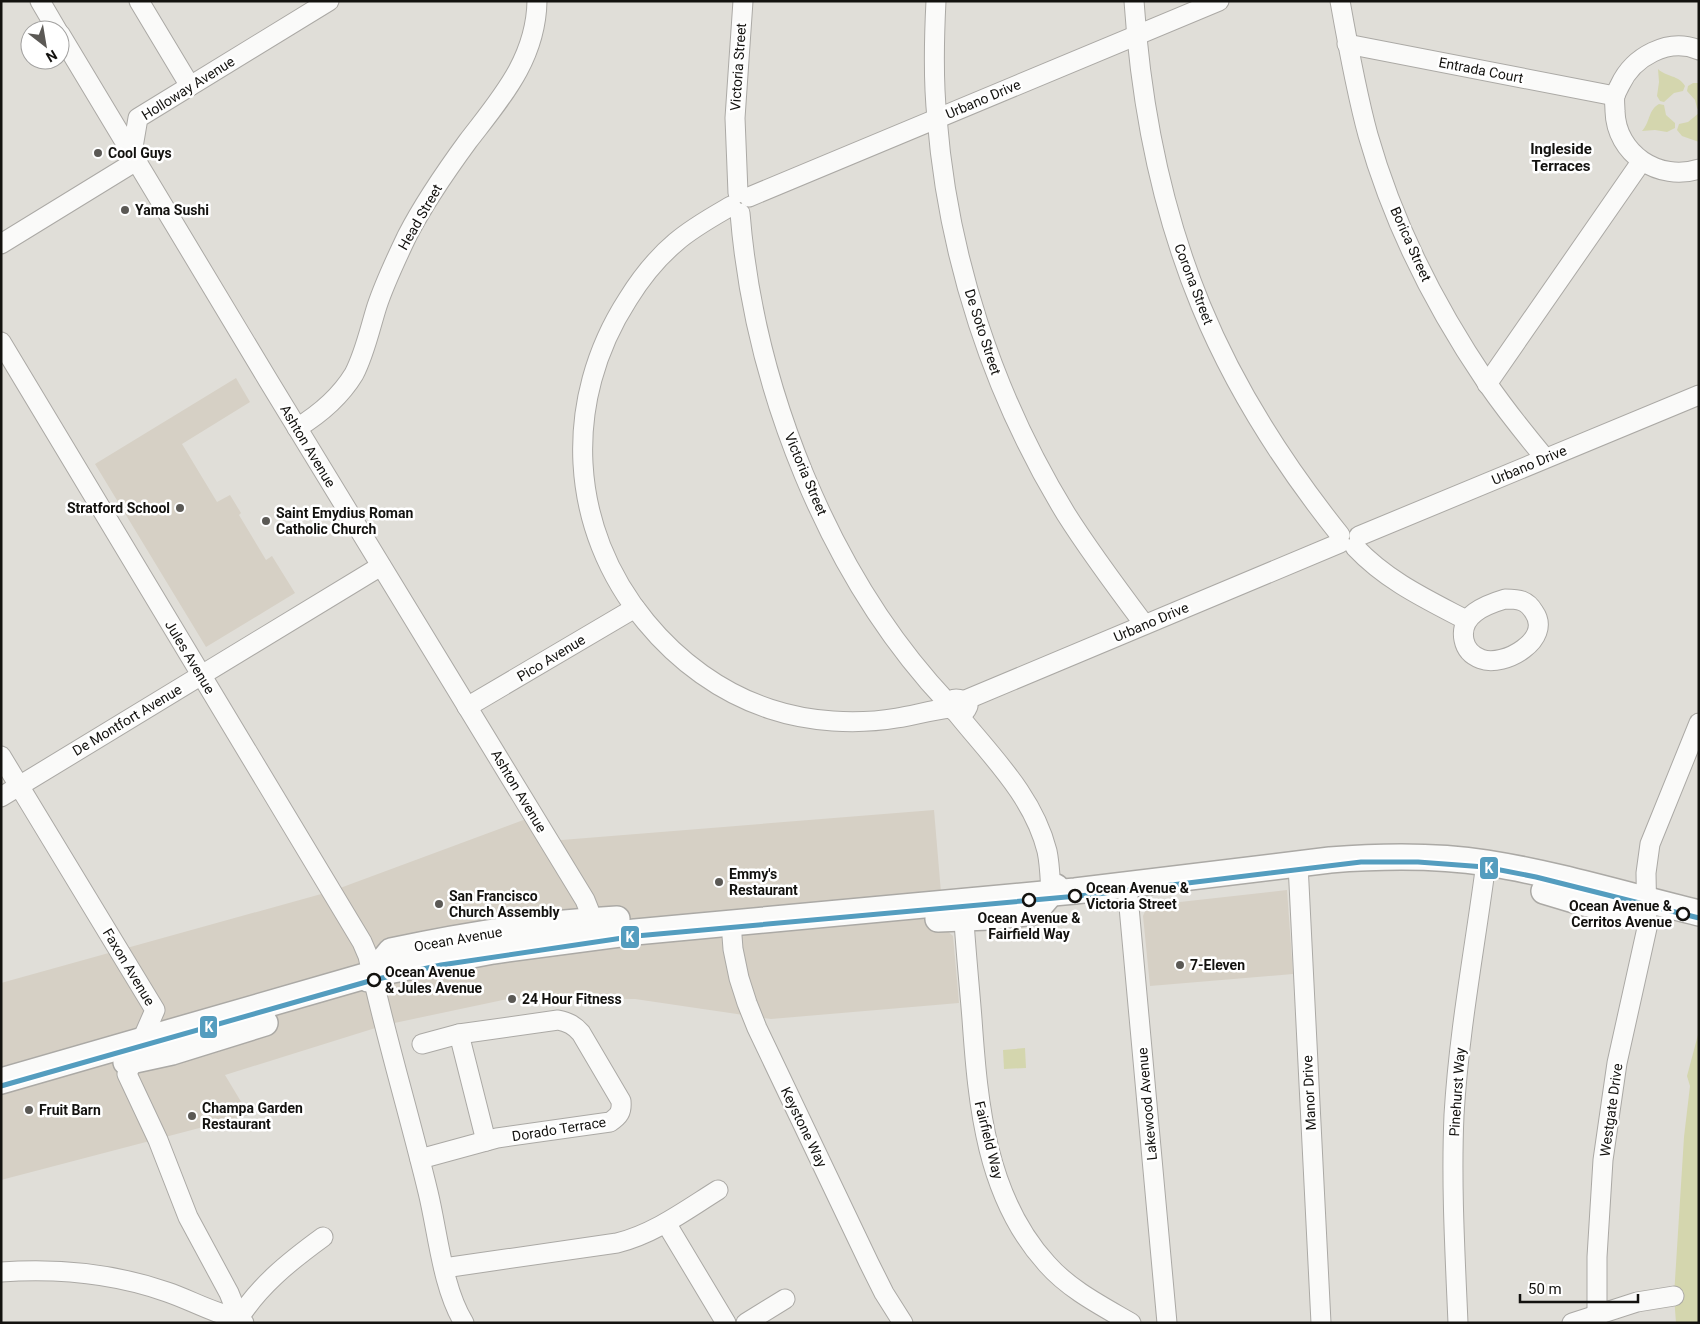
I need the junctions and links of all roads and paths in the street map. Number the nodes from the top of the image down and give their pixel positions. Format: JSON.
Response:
{"nodes":[{"id":1,"x":40,"y":1,"type":"edge"},
{"id":2,"x":139,"y":1,"type":"edge"},
{"id":3,"x":329,"y":1,"type":"edge"},
{"id":4,"x":537,"y":1,"type":"edge"},
{"id":5,"x":742,"y":1,"type":"edge"},
{"id":6,"x":936,"y":1,"type":"edge"},
{"id":7,"x":1134,"y":1,"type":"edge"},
{"id":8,"x":1218,"y":1,"type":"edge"},
{"id":9,"x":1340,"y":1,"type":"edge"},
{"id":10,"x":51,"y":20,"type":"edge"},
{"id":11,"x":1136,"y":35,"type":"junction"},
{"id":12,"x":1347,"y":44,"type":"junction"},
{"id":13,"x":1699,"y":50,"type":"edge"},
{"id":14,"x":70,"y":51,"type":"edge"},
{"id":15,"x":190,"y":86,"type":"junction"},
{"id":16,"x":1615,"y":96,"type":"junction"},
{"id":17,"x":936,"y":118,"type":"junction"},
{"id":18,"x":132,"y":153,"type":"junction"},
{"id":19,"x":1641,"y":162,"type":"junction"},
{"id":20,"x":1699,"y":169,"type":"edge"},
{"id":21,"x":740,"y":202,"type":"junction"},
{"id":22,"x":1,"y":244,"type":"edge"},
{"id":23,"x":1,"y":342,"type":"edge"},
{"id":24,"x":1487,"y":384,"type":"junction"},
{"id":25,"x":1699,"y":395,"type":"edge"},
{"id":26,"x":297,"y":428,"type":"junction"},
{"id":27,"x":1544,"y":458,"type":"junction"},
{"id":28,"x":1348,"y":540,"type":"junction"},
{"id":29,"x":381,"y":566,"type":"junction"},
{"id":30,"x":635,"y":608,"type":"junction"},
{"id":31,"x":1466,"y":620,"type":"dead end"},
{"id":32,"x":1144,"y":624,"type":"junction"},
{"id":33,"x":201,"y":675,"type":"junction"},
{"id":34,"x":954,"y":706,"type":"junction"},
{"id":35,"x":467,"y":707,"type":"junction"},
{"id":36,"x":1699,"y":723,"type":"edge"},
{"id":37,"x":1,"y":756,"type":"edge"},
{"id":38,"x":19,"y":786,"type":"junction"},
{"id":39,"x":1,"y":797,"type":"edge"},
{"id":40,"x":1486,"y":863,"type":"junction"},
{"id":41,"x":1298,"y":864,"type":"junction"},
{"id":42,"x":1214,"y":874,"type":"junction"},
{"id":43,"x":1127,"y":885,"type":"junction"},
{"id":44,"x":1051,"y":893,"type":"junction"},
{"id":45,"x":1699,"y":897,"type":"edge"},
{"id":46,"x":1647,"y":900,"type":"junction"},
{"id":47,"x":963,"y":910,"type":"junction"},
{"id":48,"x":1699,"y":913,"type":"edge"},
{"id":49,"x":731,"y":922,"type":"junction"},
{"id":50,"x":592,"y":929,"type":"junction"},
{"id":51,"x":372,"y":974,"type":"junction"},
{"id":52,"x":459,"y":1034,"type":"junction"},
{"id":53,"x":422,"y":1044,"type":"dead end"},
{"id":54,"x":137,"y":1051,"type":"junction"},
{"id":55,"x":1,"y":1081,"type":"edge"},
{"id":56,"x":486,"y":1140,"type":"junction"},
{"id":57,"x":420,"y":1159,"type":"junction"},
{"id":58,"x":718,"y":1190,"type":"dead end"},
{"id":59,"x":666,"y":1222,"type":"junction"},
{"id":60,"x":323,"y":1237,"type":"dead end"},
{"id":61,"x":444,"y":1268,"type":"junction"},
{"id":62,"x":1,"y":1272,"type":"edge"},
{"id":63,"x":1674,"y":1296,"type":"dead end"},
{"id":64,"x":785,"y":1299,"type":"dead end"},
{"id":65,"x":1597,"y":1318,"type":"edge"},
{"id":66,"x":240,"y":1321,"type":"edge"},
{"id":67,"x":464,"y":1323,"type":"edge"},
{"id":68,"x":726,"y":1323,"type":"edge"},
{"id":69,"x":746,"y":1323,"type":"edge"},
{"id":70,"x":903,"y":1323,"type":"edge"},
{"id":71,"x":1131,"y":1323,"type":"edge"},
{"id":72,"x":1168,"y":1323,"type":"edge"},
{"id":73,"x":1321,"y":1323,"type":"edge"},
{"id":74,"x":1458,"y":1323,"type":"edge"},
{"id":75,"x":1572,"y":1323,"type":"edge"}],
"edges":[{"from":1,"to":10,"type":"street"},
{"from":2,"to":15,"type":"street"},
{"from":3,"to":15,"type":"street","name":"Holloway Avenue"},
{"from":4,"to":26,"type":"street","name":"Head Street"},
{"from":5,"to":21,"type":"street","name":"Victoria Street"},
{"from":6,"to":17,"type":"street","name":"De Soto Street"},
{"from":7,"to":11,"type":"street","name":"Corona Street"},
{"from":8,"to":11,"type":"street","name":"Urbano Drive"},
{"from":9,"to":12,"type":"street","name":"Borica Street"},
{"from":11,"to":17,"type":"street","name":"Urbano Drive"},
{"from":11,"to":28,"type":"street","name":"Corona Street"},
{"from":12,"to":16,"type":"street","name":"Entrada Court"},
{"from":12,"to":24,"type":"street","name":"Borica Street"},
{"from":13,"to":16,"type":"street"},
{"from":14,"to":18,"type":"street","name":"Ashton Avenue"},
{"from":15,"to":18,"type":"street","name":"Holloway Avenue"},
{"from":16,"to":19,"type":"street"},
{"from":17,"to":21,"type":"street","name":"Urbano Drive"},
{"from":17,"to":32,"type":"street","name":"De Soto Street"},
{"from":18,"to":22,"type":"street","name":"Holloway Avenue"},
{"from":18,"to":26,"type":"street","name":"Ashton Avenue"},
{"from":19,"to":20,"type":"street"},
{"from":19,"to":24,"type":"street"},
{"from":21,"to":30,"type":"street","name":"Urbano Drive"},
{"from":21,"to":34,"type":"street","name":"Victoria Street"},
{"from":23,"to":33,"type":"street","name":"Jules Avenue"},
{"from":24,"to":27,"type":"street","name":"Borica Street"},
{"from":25,"to":27,"type":"street","name":"Urbano Drive"},
{"from":26,"to":29,"type":"street","name":"Ashton Avenue"},
{"from":27,"to":28,"type":"street","name":"Urbano Drive"},
{"from":28,"to":31,"type":"street","name":"Corona Street"},
{"from":28,"to":32,"type":"street","name":"Urbano Drive"},
{"from":29,"to":33,"type":"street","name":"De Montfort Avenue"},
{"from":29,"to":35,"type":"street","name":"Ashton Avenue"},
{"from":30,"to":34,"type":"street","name":"Urbano Drive"},
{"from":30,"to":35,"type":"street","name":"Pico Avenue"},
{"from":32,"to":34,"type":"street","name":"Urbano Drive"},
{"from":33,"to":38,"type":"street","name":"De Montfort Avenue"},
{"from":33,"to":51,"type":"street","name":"Jules Avenue"},
{"from":34,"to":44,"type":"street","name":"Victoria Street"},
{"from":35,"to":50,"type":"street","name":"Ashton Avenue"},
{"from":36,"to":46,"type":"street","name":"Westgate Drive"},
{"from":37,"to":38,"type":"street","name":"Faxon Avenue"},
{"from":38,"to":39,"type":"street","name":"De Montfort Avenue"},
{"from":38,"to":54,"type":"street","name":"Faxon Avenue"},
{"from":40,"to":41,"type":"main road","name":"Ocean Avenue"},
{"from":40,"to":46,"type":"main road","name":"Ocean Avenue"},
{"from":40,"to":74,"type":"street","name":"Pinehurst Way"},
{"from":41,"to":42,"type":"main road","name":"Ocean Avenue"},
{"from":41,"to":73,"type":"street","name":"Manor Drive"},
{"from":42,"to":43,"type":"main road","name":"Ocean Avenue"},
{"from":42,"to":44,"type":"main road","name":"Ocean Avenue"},
{"from":43,"to":44,"type":"main road","name":"Ocean Avenue"},
{"from":43,"to":72,"type":"street","name":"Lakewood Avenue"},
{"from":44,"to":47,"type":"main road","name":"Ocean Avenue"},
{"from":45,"to":46,"type":"main road"},
{"from":46,"to":48,"type":"main road","name":"Ocean Avenue"},
{"from":46,"to":65,"type":"street","name":"Westgate Drive"},
{"from":47,"to":49,"type":"main road","name":"Ocean Avenue"},
{"from":47,"to":71,"type":"street","name":"Fairfield Way"},
{"from":49,"to":50,"type":"main road","name":"Ocean Avenue"},
{"from":49,"to":70,"type":"street","name":"Keystone Way"},
{"from":50,"to":51,"type":"main road","name":"Ocean Avenue"},
{"from":51,"to":54,"type":"main road"},
{"from":51,"to":57,"type":"street"},
{"from":52,"to":53,"type":"street","name":"Dorado Terrace"},
{"from":52,"to":56,"type":"street"},
{"from":52,"to":56,"type":"street","name":"Dorado Terrace"},
{"from":54,"to":55,"type":"main road"},
{"from":54,"to":66,"type":"street","name":"Faxon Avenue"},
{"from":56,"to":57,"type":"street","name":"Dorado Terrace"},
{"from":57,"to":61,"type":"street"},
{"from":58,"to":59,"type":"street"},
{"from":59,"to":61,"type":"street"},
{"from":59,"to":68,"type":"street"},
{"from":60,"to":66,"type":"street"},
{"from":61,"to":67,"type":"street"},
{"from":62,"to":66,"type":"street"},
{"from":63,"to":65,"type":"street"},
{"from":64,"to":69,"type":"street"},
{"from":65,"to":75,"type":"street"}]}
